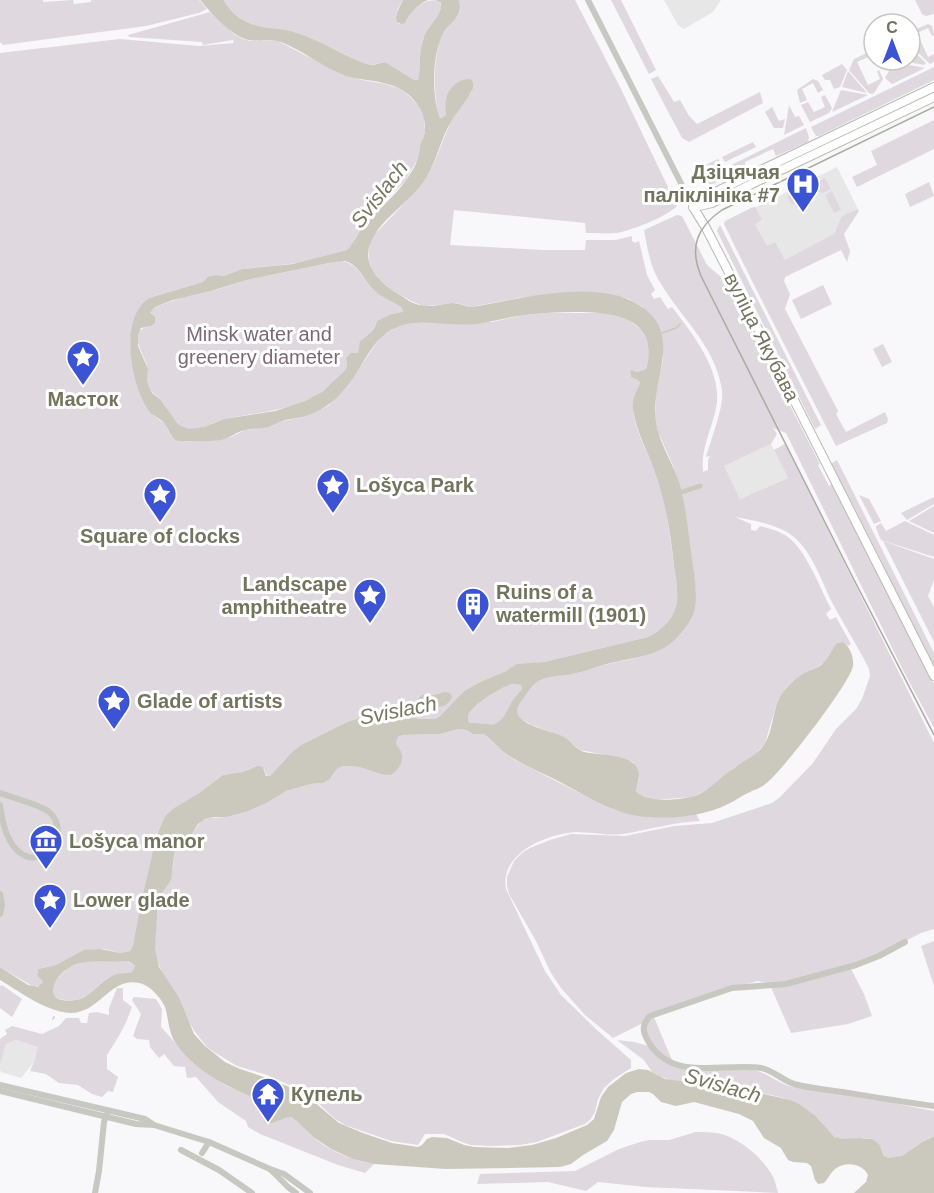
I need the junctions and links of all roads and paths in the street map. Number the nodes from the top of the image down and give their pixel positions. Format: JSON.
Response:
{"nodes":[{"id":1,"x":588,"y":0,"type":"edge"},
{"id":2,"x":934,"y":87,"type":"edge"},
{"id":3,"x":934,"y":96,"type":"edge"},
{"id":4,"x":693,"y":207,"type":"junction"},
{"id":5,"x":934,"y":676,"type":"edge"},
{"id":6,"x":0,"y":793,"type":"edge"},
{"id":7,"x":0,"y":805,"type":"edge"},
{"id":8,"x":0,"y":894,"type":"edge"},
{"id":9,"x":0,"y":914,"type":"edge"},
{"id":10,"x":905,"y":942,"type":"dead end"},
{"id":11,"x":0,"y":1085,"type":"edge"},
{"id":12,"x":0,"y":1091,"type":"edge"},
{"id":13,"x":934,"y":1106,"type":"edge"},
{"id":14,"x":107,"y":1114,"type":"junction"},
{"id":15,"x":209,"y":1142,"type":"junction"},
{"id":16,"x":182,"y":1150,"type":"dead end"},
{"id":17,"x":202,"y":1153,"type":"dead end"},
{"id":18,"x":270,"y":1169,"type":"junction"},
{"id":19,"x":95,"y":1193,"type":"edge"},
{"id":20,"x":252,"y":1193,"type":"edge"},
{"id":21,"x":296,"y":1193,"type":"edge"},
{"id":22,"x":310,"y":1193,"type":"edge"}],
"edges":[{"from":1,"to":4,"type":"street","name":"вуліца Якубава"},
{"from":2,"to":4,"type":"main road"},
{"from":3,"to":4,"type":"main road"},
{"from":4,"to":5,"type":"main road","name":"вуліца Якубава"},
{"from":6,"to":7,"type":"street"},
{"from":8,"to":9,"type":"street"},
{"from":10,"to":13,"type":"street"},
{"from":11,"to":14,"type":"street"},
{"from":12,"to":14,"type":"street"},
{"from":14,"to":15,"type":"street"},
{"from":14,"to":19,"type":"street"},
{"from":15,"to":17,"type":"street"},
{"from":15,"to":18,"type":"street"},
{"from":16,"to":20,"type":"street"},
{"from":18,"to":21,"type":"street"},
{"from":18,"to":22,"type":"street"}]}
